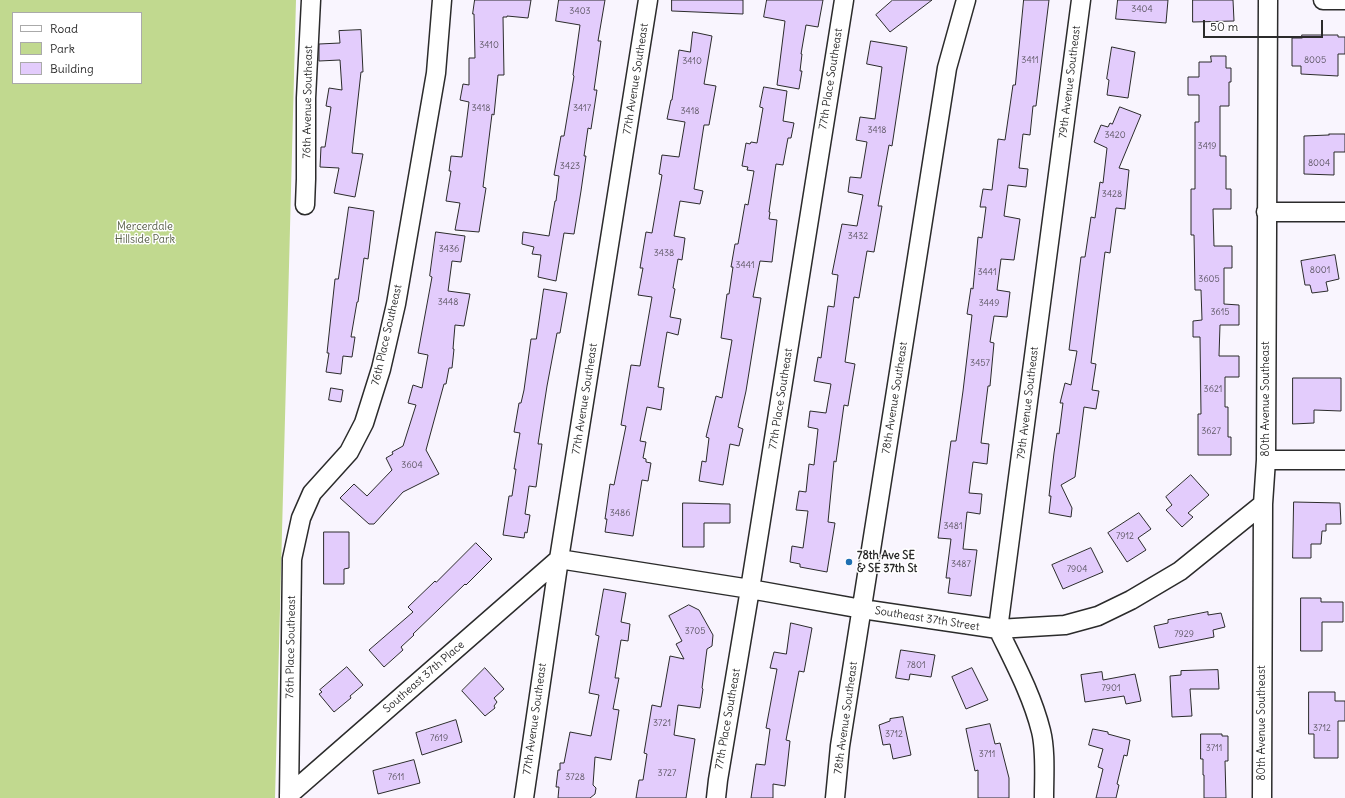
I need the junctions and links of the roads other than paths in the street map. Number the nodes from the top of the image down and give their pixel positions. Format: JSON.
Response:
{"nodes":[{"id":1,"x":311,"y":0,"type":"edge"},
{"id":2,"x":442,"y":0,"type":"edge"},
{"id":3,"x":648,"y":0,"type":"edge"},
{"id":4,"x":844,"y":0,"type":"edge"},
{"id":5,"x":966,"y":0,"type":"edge"},
{"id":6,"x":1081,"y":0,"type":"edge"},
{"id":7,"x":1268,"y":0,"type":"edge"},
{"id":8,"x":1323,"y":0,"type":"edge"},
{"id":9,"x":1345,"y":0,"type":"edge"},
{"id":10,"x":305,"y":205,"type":"dead end"},
{"id":11,"x":1266,"y":212,"type":"junction"},
{"id":12,"x":1345,"y":212,"type":"edge"},
{"id":13,"x":1266,"y":460,"type":"junction"},
{"id":14,"x":1345,"y":460,"type":"edge"},
{"id":15,"x":1263,"y":504,"type":"junction"},
{"id":16,"x":559,"y":558,"type":"junction"},
{"id":17,"x":750,"y":589,"type":"junction"},
{"id":18,"x":862,"y":609,"type":"junction"},
{"id":19,"x":998,"y":629,"type":"junction"},
{"id":20,"x":289,"y":797,"type":"edge"},
{"id":21,"x":524,"y":798,"type":"edge"},
{"id":22,"x":716,"y":798,"type":"edge"},
{"id":23,"x":835,"y":798,"type":"edge"},
{"id":24,"x":1044,"y":798,"type":"edge"},
{"id":25,"x":1262,"y":798,"type":"edge"}],
"edges":[{"from":1,"to":10,"type":"street","name":"76th Avenue Southeast"},
{"from":2,"to":20,"type":"street","name":"76th Place Southeast"},
{"from":3,"to":16,"type":"street","name":"77th Avenue Southeast"},
{"from":4,"to":17,"type":"street","name":"77th Place Southeast"},
{"from":5,"to":18,"type":"street","name":"78th Avenue Southeast"},
{"from":6,"to":19,"type":"street","name":"79th Avenue Southeast"},
{"from":7,"to":11,"type":"street","name":"80th Avenue Southeast"},
{"from":8,"to":9,"type":"street"},
{"from":11,"to":12,"type":"street"},
{"from":11,"to":13,"type":"street","name":"80th Avenue Southeast"},
{"from":13,"to":14,"type":"street"},
{"from":13,"to":15,"type":"street","name":"80th Avenue Southeast"},
{"from":15,"to":19,"type":"street","name":"Southeast 37th Street"},
{"from":15,"to":25,"type":"street","name":"80th Avenue Southeast"},
{"from":16,"to":17,"type":"street","name":"Southeast 37th Street"},
{"from":16,"to":20,"type":"street","name":"Southeast 37th Place"},
{"from":16,"to":21,"type":"street","name":"77th Avenue Southeast"},
{"from":17,"to":18,"type":"street","name":"Southeast 37th Street"},
{"from":17,"to":22,"type":"street","name":"77th Place Southeast"},
{"from":18,"to":19,"type":"street","name":"Southeast 37th Street"},
{"from":18,"to":23,"type":"street","name":"78th Avenue Southeast"},
{"from":19,"to":24,"type":"street"}]}
